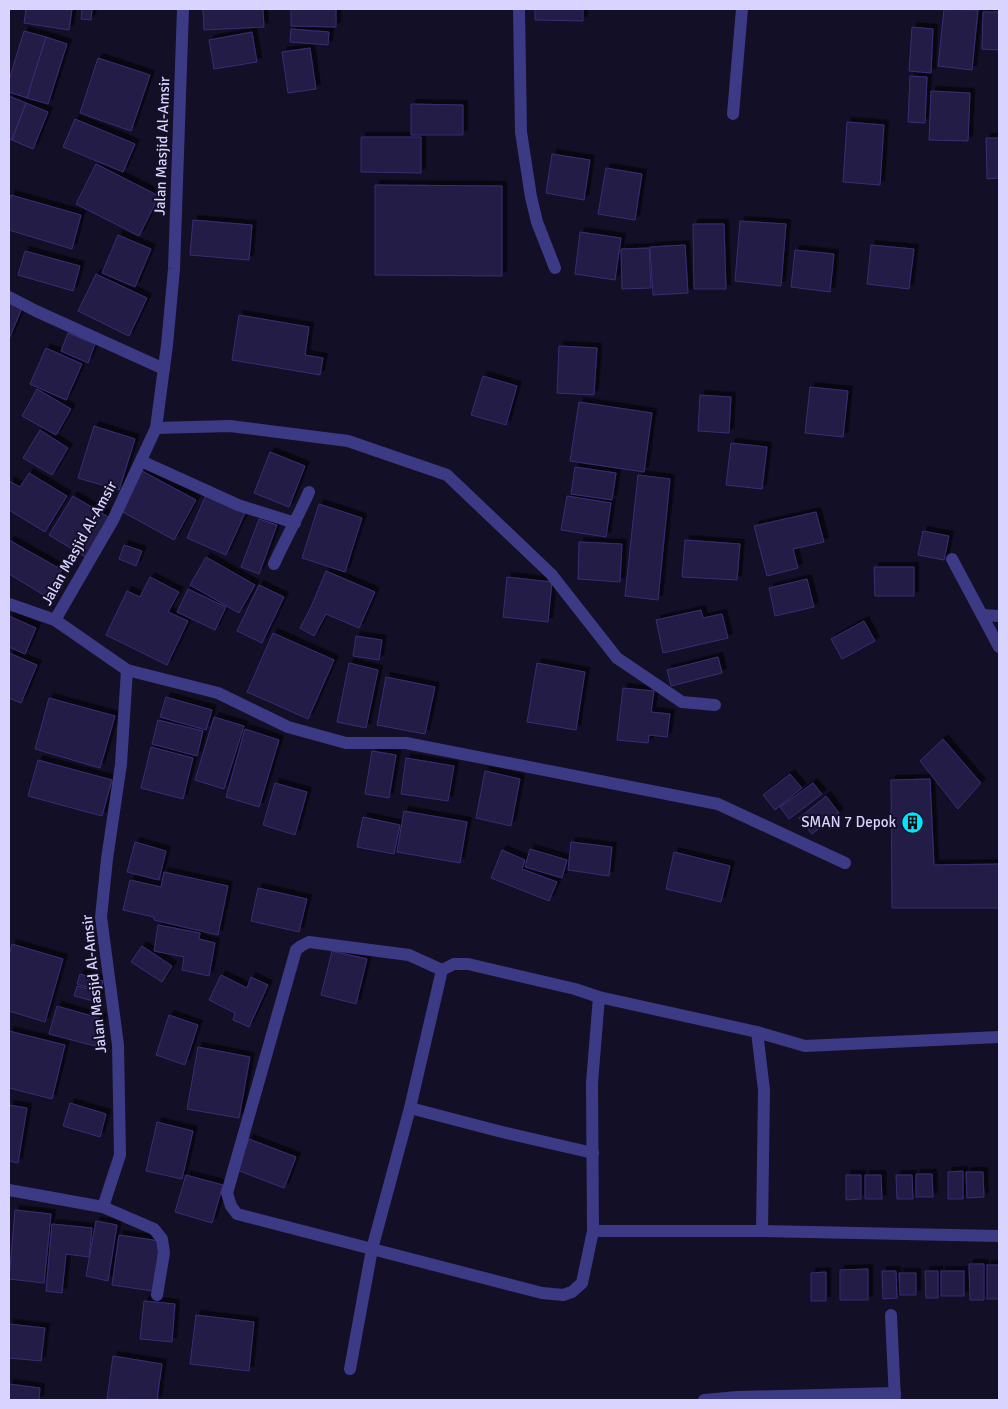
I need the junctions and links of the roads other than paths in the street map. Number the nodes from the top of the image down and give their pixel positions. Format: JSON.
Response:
{"nodes":[{"id":1,"x":184,"y":9,"type":"edge"},
{"id":2,"x":519,"y":9,"type":"edge"},
{"id":3,"x":742,"y":9,"type":"edge"},
{"id":4,"x":733,"y":114,"type":"dead end"},
{"id":5,"x":555,"y":268,"type":"dead end"},
{"id":6,"x":9,"y":297,"type":"edge"},
{"id":7,"x":164,"y":369,"type":"junction"},
{"id":8,"x":156,"y":428,"type":"junction"},
{"id":9,"x":141,"y":461,"type":"junction"},
{"id":10,"x":309,"y":492,"type":"dead end"},
{"id":11,"x":295,"y":523,"type":"junction"},
{"id":12,"x":952,"y":558,"type":"dead end"},
{"id":13,"x":274,"y":564,"type":"dead end"},
{"id":14,"x":9,"y":604,"type":"edge"},
{"id":15,"x":982,"y":615,"type":"junction"},
{"id":16,"x":999,"y":616,"type":"edge"},
{"id":17,"x":55,"y":620,"type":"junction"},
{"id":18,"x":999,"y":647,"type":"edge"},
{"id":19,"x":126,"y":670,"type":"junction"},
{"id":20,"x":715,"y":706,"type":"dead end"},
{"id":21,"x":845,"y":863,"type":"dead end"},
{"id":22,"x":442,"y":970,"type":"junction"},
{"id":23,"x":599,"y":997,"type":"junction"},
{"id":24,"x":757,"y":1032,"type":"junction"},
{"id":25,"x":999,"y":1037,"type":"edge"},
{"id":26,"x":410,"y":1108,"type":"junction"},
{"id":27,"x":593,"y":1153,"type":"junction"},
{"id":28,"x":9,"y":1190,"type":"edge"},
{"id":29,"x":102,"y":1207,"type":"junction"},
{"id":30,"x":593,"y":1231,"type":"junction"},
{"id":31,"x":762,"y":1231,"type":"junction"},
{"id":32,"x":999,"y":1236,"type":"edge"},
{"id":33,"x":372,"y":1249,"type":"junction"},
{"id":34,"x":157,"y":1295,"type":"dead end"},
{"id":35,"x":891,"y":1315,"type":"dead end"},
{"id":36,"x":350,"y":1369,"type":"dead end"},
{"id":37,"x":895,"y":1397,"type":"edge"},
{"id":38,"x":738,"y":1399,"type":"edge"},
{"id":39,"x":704,"y":1400,"type":"edge"}],
"edges":[{"from":1,"to":7,"type":"street","name":"Jalan Masjid Al-Amsir"},
{"from":2,"to":5,"type":"street"},
{"from":3,"to":4,"type":"street"},
{"from":6,"to":7,"type":"street"},
{"from":7,"to":8,"type":"street","name":"Jalan Masjid Al-Amsir"},
{"from":8,"to":9,"type":"street","name":"Jalan Masjid Al-Amsir"},
{"from":8,"to":20,"type":"street"},
{"from":9,"to":11,"type":"street"},
{"from":9,"to":17,"type":"street","name":"Jalan Masjid Al-Amsir"},
{"from":10,"to":11,"type":"street"},
{"from":11,"to":13,"type":"street"},
{"from":12,"to":15,"type":"street"},
{"from":14,"to":17,"type":"street"},
{"from":15,"to":16,"type":"street"},
{"from":15,"to":18,"type":"street"},
{"from":17,"to":19,"type":"street","name":"Jalan Masjid Al-Amsir"},
{"from":19,"to":21,"type":"street"},
{"from":19,"to":29,"type":"street","name":"Jalan Masjid Al-Amsir"},
{"from":22,"to":23,"type":"street"},
{"from":22,"to":26,"type":"street"},
{"from":22,"to":33,"type":"street"},
{"from":23,"to":24,"type":"street"},
{"from":23,"to":27,"type":"street"},
{"from":24,"to":25,"type":"street"},
{"from":24,"to":31,"type":"street"},
{"from":26,"to":27,"type":"street"},
{"from":26,"to":33,"type":"street"},
{"from":27,"to":30,"type":"street"},
{"from":28,"to":29,"type":"street"},
{"from":29,"to":34,"type":"street"},
{"from":30,"to":31,"type":"street"},
{"from":30,"to":33,"type":"street"},
{"from":31,"to":32,"type":"street"},
{"from":33,"to":36,"type":"street"},
{"from":35,"to":37,"type":"street"},
{"from":37,"to":38,"type":"street"},
{"from":38,"to":39,"type":"street"}]}
